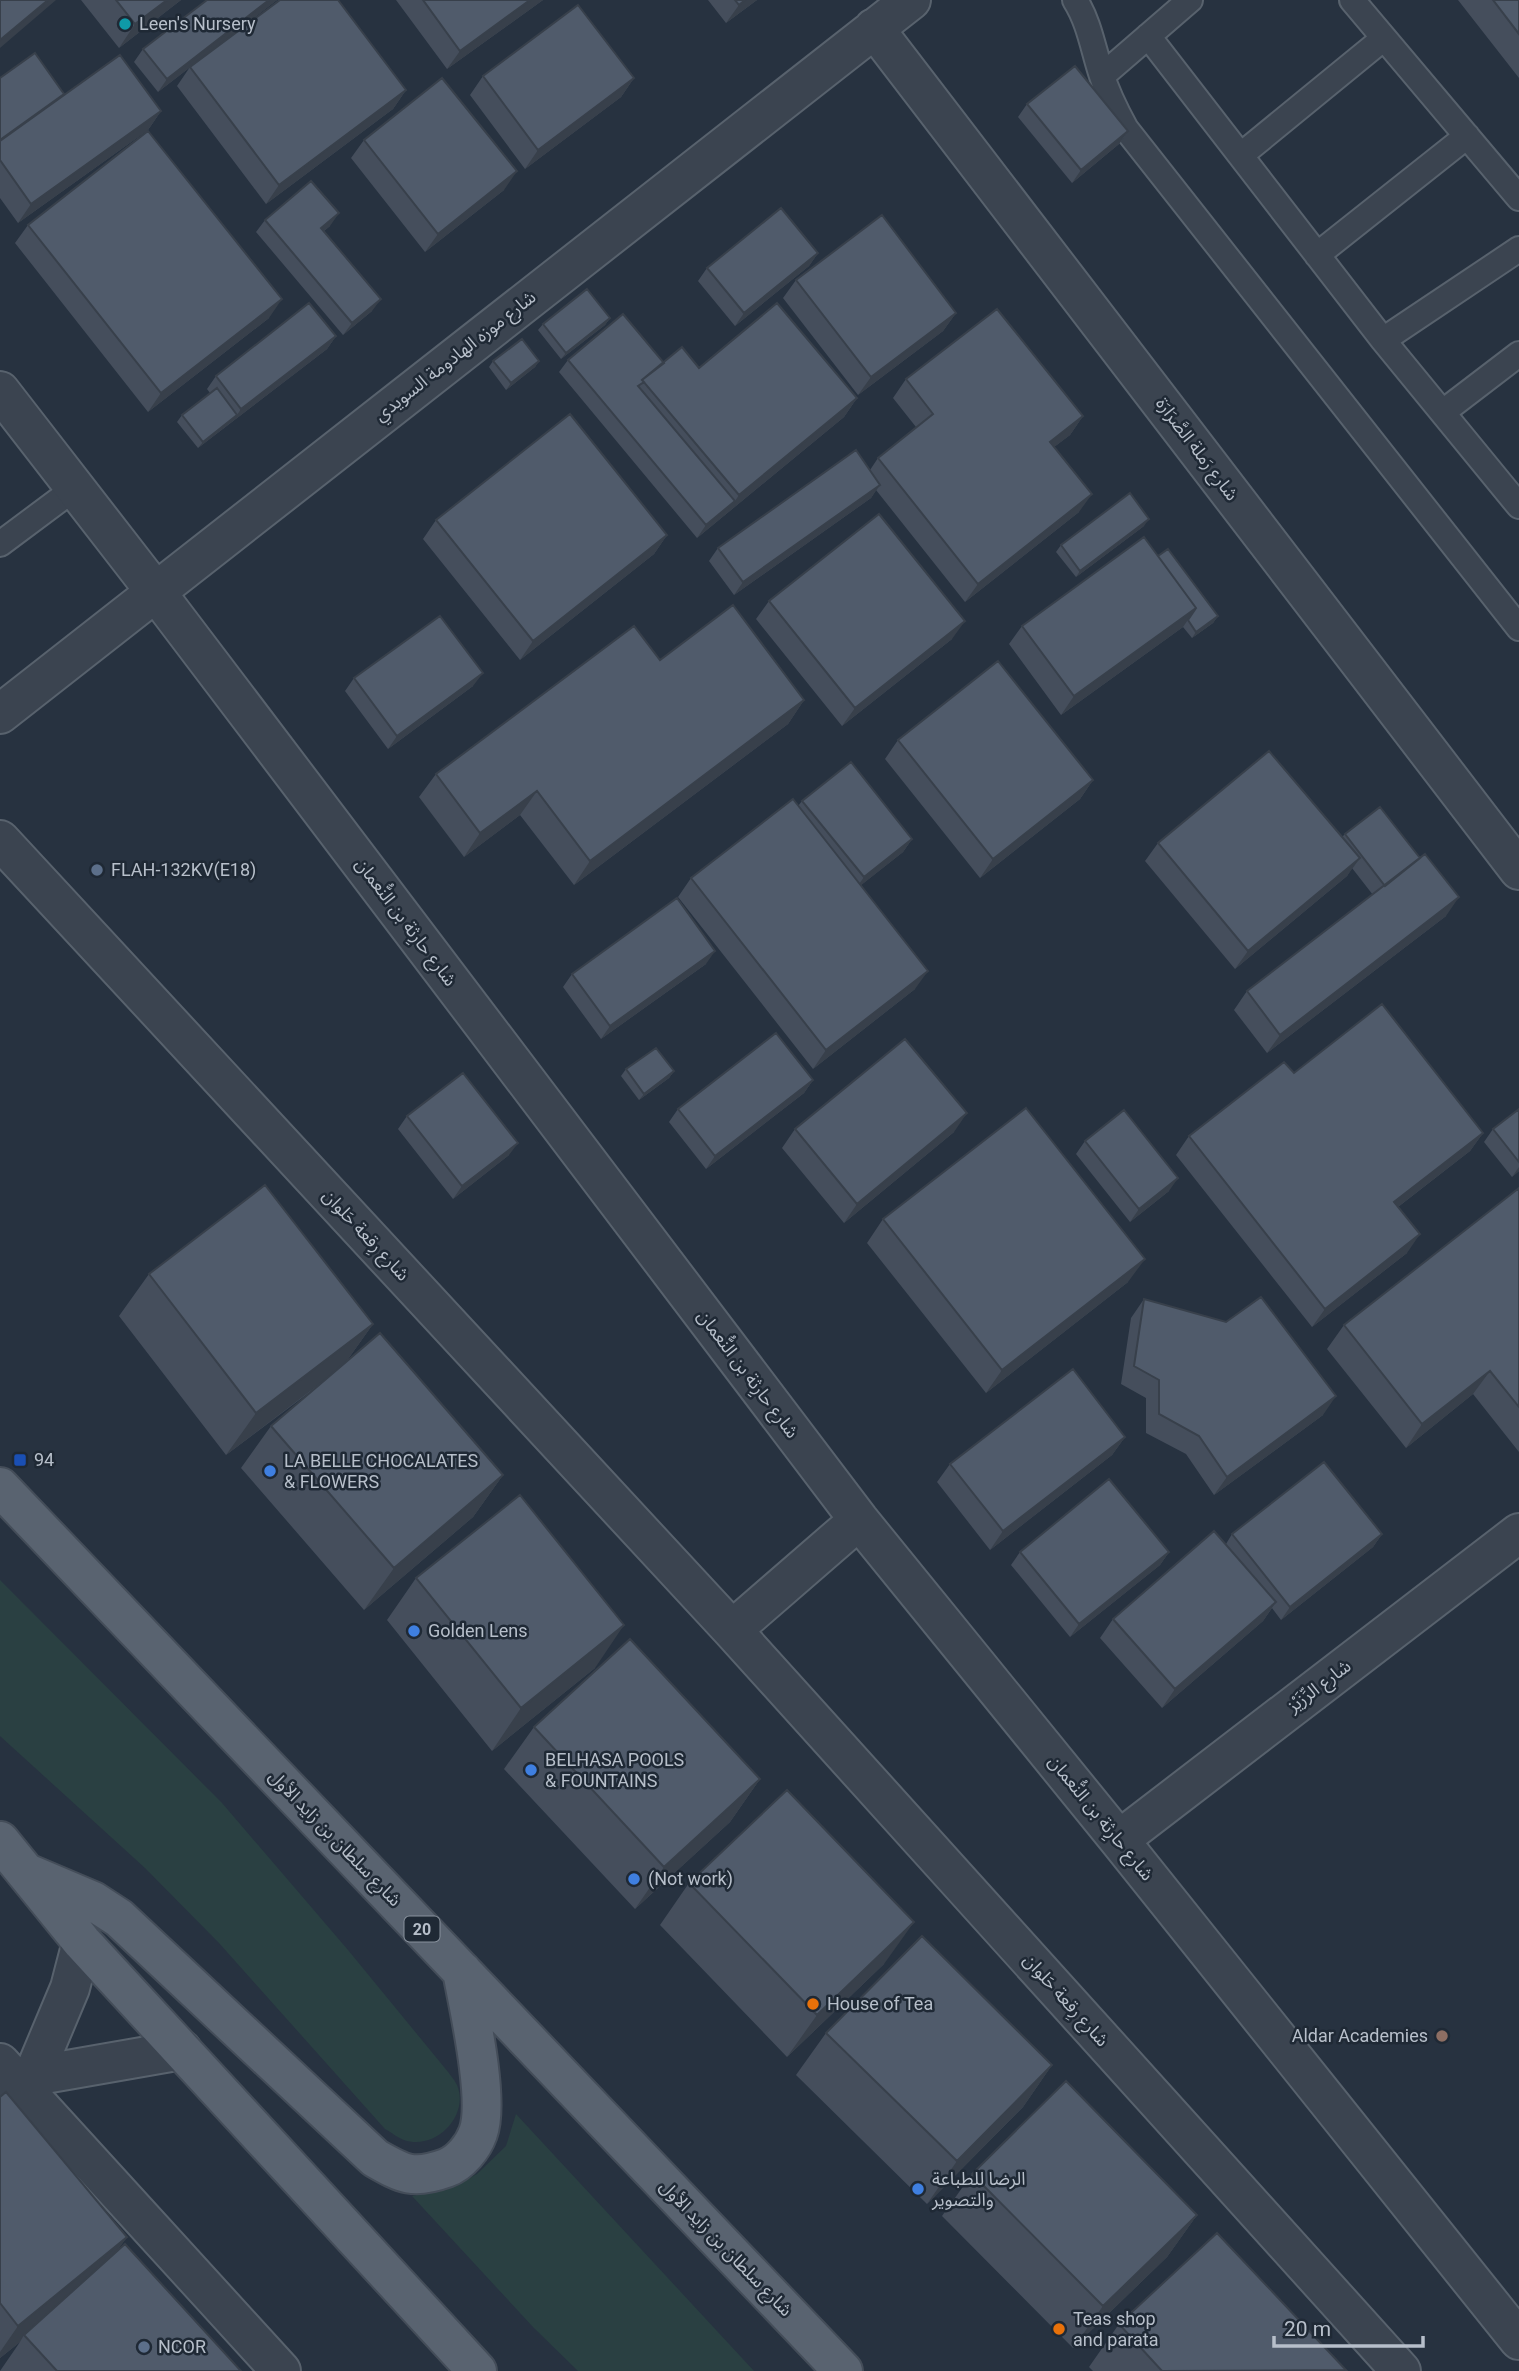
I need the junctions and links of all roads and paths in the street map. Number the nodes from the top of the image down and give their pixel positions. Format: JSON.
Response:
{"nodes":[{"id":1,"x":911,"y":0,"type":"edge"},
{"id":2,"x":1075,"y":0,"type":"edge"},
{"id":3,"x":1190,"y":0,"type":"edge"},
{"id":4,"x":1352,"y":0,"type":"edge"},
{"id":5,"x":874,"y":28,"type":"junction"},
{"id":6,"x":1148,"y":36,"type":"junction"},
{"id":7,"x":1384,"y":38,"type":"junction"},
{"id":8,"x":1102,"y":76,"type":"junction"},
{"id":9,"x":1467,"y":136,"type":"junction"},
{"id":10,"x":1241,"y":155,"type":"junction"},
{"id":11,"x":1519,"y":198,"type":"edge"},
{"id":12,"x":1519,"y":248,"type":"edge"},
{"id":13,"x":1317,"y":255,"type":"junction"},
{"id":14,"x":1383,"y":340,"type":"junction"},
{"id":15,"x":1519,"y":354,"type":"edge"},
{"id":16,"x":0,"y":391,"type":"edge"},
{"id":17,"x":1443,"y":412,"type":"junction"},
{"id":18,"x":75,"y":488,"type":"junction"},
{"id":19,"x":1518,"y":504,"type":"edge"},
{"id":20,"x":0,"y":544,"type":"edge"},
{"id":21,"x":155,"y":591,"type":"junction"},
{"id":22,"x":1519,"y":628,"type":"edge"},
{"id":23,"x":0,"y":714,"type":"edge"},
{"id":24,"x":0,"y":841,"type":"edge"},
{"id":25,"x":1519,"y":870,"type":"edge"},
{"id":26,"x":0,"y":1487,"type":"edge"},
{"id":27,"x":859,"y":1520,"type":"junction"},
{"id":28,"x":1519,"y":1533,"type":"edge"},
{"id":29,"x":732,"y":1630,"type":"junction"},
{"id":30,"x":1119,"y":1840,"type":"junction"},
{"id":31,"x":0,"y":1841,"type":"edge"},
{"id":32,"x":27,"y":1873,"type":"junction"},
{"id":33,"x":82,"y":1942,"type":"junction"},
{"id":34,"x":462,"y":1971,"type":"junction"},
{"id":35,"x":182,"y":2050,"type":"junction"},
{"id":36,"x":14,"y":2083,"type":"edge"},
{"id":37,"x":1519,"y":2340,"type":"edge"},
{"id":38,"x":281,"y":2371,"type":"edge"},
{"id":39,"x":477,"y":2371,"type":"edge"},
{"id":40,"x":843,"y":2371,"type":"edge"},
{"id":41,"x":1401,"y":2371,"type":"edge"}],
"edges":[{"from":1,"to":5,"type":"street","name":"شارع موزه الهادومة السويدي"},
{"from":2,"to":8,"type":"lane"},
{"from":3,"to":6,"type":"lane"},
{"from":4,"to":7,"type":"lane"},
{"from":5,"to":21,"type":"street","name":"شارع موزه الهادومة السويدي"},
{"from":5,"to":25,"type":"street","name":"شارع رَملة الصَّرَارَة"},
{"from":6,"to":8,"type":"lane"},
{"from":6,"to":10,"type":"lane"},
{"from":7,"to":9,"type":"lane"},
{"from":7,"to":10,"type":"lane"},
{"from":8,"to":22,"type":"lane"},
{"from":9,"to":11,"type":"lane"},
{"from":9,"to":13,"type":"lane"},
{"from":10,"to":13,"type":"lane"},
{"from":12,"to":14,"type":"lane"},
{"from":13,"to":14,"type":"lane"},
{"from":14,"to":17,"type":"lane"},
{"from":15,"to":17,"type":"lane"},
{"from":16,"to":18,"type":"street","name":"شارع حارِثة بن النُّعمان"},
{"from":17,"to":19,"type":"lane"},
{"from":18,"to":20,"type":"lane"},
{"from":18,"to":21,"type":"street","name":"شارع حارِثة بن النُّعمان"},
{"from":21,"to":23,"type":"street","name":"شارع موزه الهادومة السويدي"},
{"from":21,"to":27,"type":"street","name":"شارع حارِثة بن النُّعمان"},
{"from":24,"to":29,"type":"street","name":"شارع رِقعة حَلوان"},
{"from":26,"to":34,"type":"main road","name":"شارع سلطان بن زايد الأول","number":"20"},
{"from":27,"to":29,"type":"street"},
{"from":27,"to":30,"type":"street","name":"شارع حارِثة بن النُّعمان"},
{"from":28,"to":30,"type":"street","name":"شارع الرِّزَيْز"},
{"from":29,"to":41,"type":"street","name":"شارع رِقعة حَلوان"},
{"from":30,"to":37,"type":"street","name":"شارع حارِثة بن النُّعمان"},
{"from":31,"to":32,"type":"main road"},
{"from":32,"to":33,"type":"main road"},
{"from":32,"to":34,"type":"main road"},
{"from":33,"to":35,"type":"main road"},
{"from":33,"to":36,"type":"street"},
{"from":34,"to":40,"type":"main road","name":"شارع سلطان بن زايد الأول","number":"20"},
{"from":35,"to":36,"type":"street"},
{"from":35,"to":39,"type":"main road"},
{"from":36,"to":38,"type":"street"}]}
